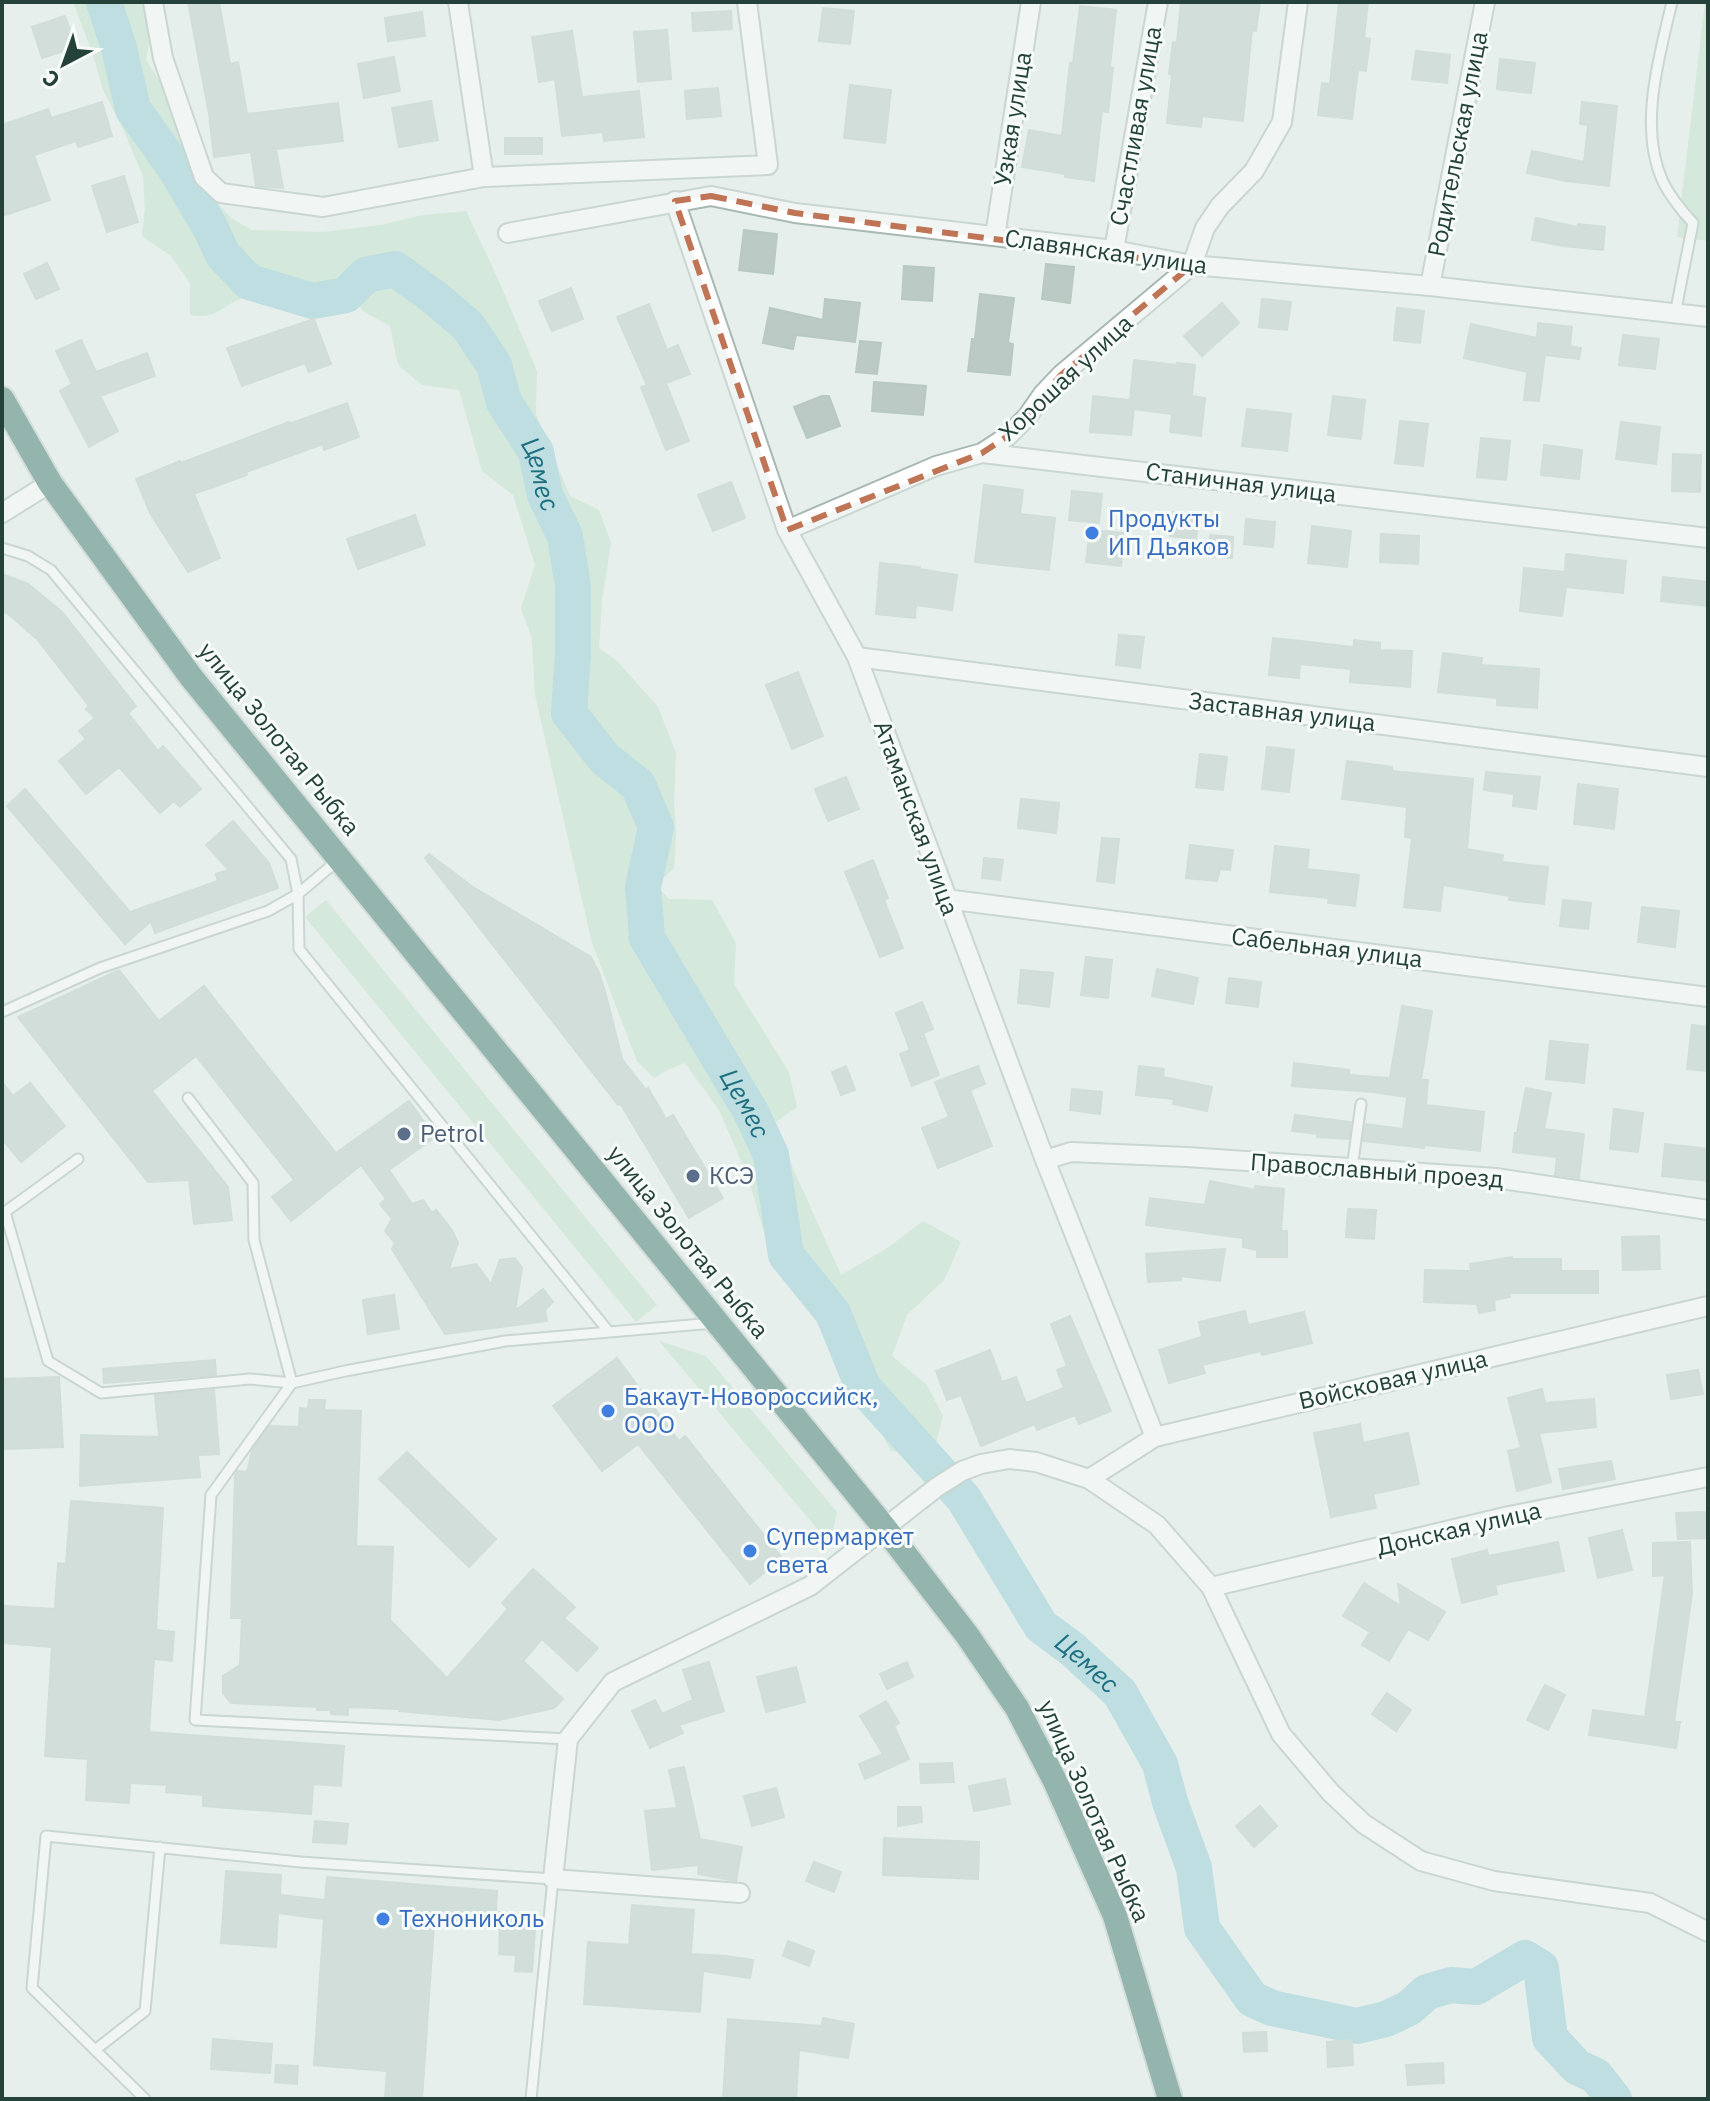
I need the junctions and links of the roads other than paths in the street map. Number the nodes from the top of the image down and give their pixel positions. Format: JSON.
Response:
{"nodes":[{"id":1,"x":153,"y":2,"type":"edge"},
{"id":2,"x":458,"y":2,"type":"edge"},
{"id":3,"x":747,"y":2,"type":"edge"},
{"id":4,"x":1031,"y":2,"type":"edge"},
{"id":5,"x":1158,"y":2,"type":"edge"},
{"id":6,"x":1298,"y":2,"type":"edge"},
{"id":7,"x":1485,"y":2,"type":"edge"},
{"id":8,"x":1672,"y":2,"type":"edge"},
{"id":9,"x":484,"y":177,"type":"junction"},
{"id":10,"x":675,"y":201,"type":"junction"},
{"id":11,"x":508,"y":233,"type":"dead end"},
{"id":12,"x":995,"y":236,"type":"junction"},
{"id":13,"x":1114,"y":250,"type":"junction"},
{"id":14,"x":1192,"y":265,"type":"junction"},
{"id":15,"x":1430,"y":286,"type":"junction"},
{"id":16,"x":1675,"y":314,"type":"junction"},
{"id":17,"x":1708,"y":317,"type":"edge"},
{"id":18,"x":2,"y":399,"type":"edge"},
{"id":19,"x":982,"y":453,"type":"junction"},
{"id":20,"x":50,"y":483,"type":"junction"},
{"id":21,"x":2,"y":513,"type":"edge"},
{"id":22,"x":787,"y":530,"type":"junction"},
{"id":23,"x":1708,"y":538,"type":"edge"},
{"id":24,"x":2,"y":548,"type":"edge"},
{"id":25,"x":857,"y":657,"type":"junction"},
{"id":26,"x":1708,"y":767,"type":"edge"},
{"id":27,"x":340,"y":859,"type":"junction"},
{"id":28,"x":298,"y":894,"type":"junction"},
{"id":29,"x":946,"y":899,"type":"junction"},
{"id":30,"x":1708,"y":997,"type":"edge"},
{"id":31,"x":2,"y":1012,"type":"edge"},
{"id":32,"x":188,"y":1098,"type":"dead end"},
{"id":33,"x":1361,"y":1104,"type":"dead end"},
{"id":34,"x":78,"y":1159,"type":"dead end"},
{"id":35,"x":1045,"y":1160,"type":"junction"},
{"id":36,"x":1352,"y":1168,"type":"junction"},
{"id":37,"x":1708,"y":1210,"type":"edge"},
{"id":38,"x":1708,"y":1306,"type":"edge"},
{"id":39,"x":718,"y":1323,"type":"junction"},
{"id":40,"x":609,"y":1332,"type":"junction"},
{"id":41,"x":292,"y":1383,"type":"junction"},
{"id":42,"x":1155,"y":1437,"type":"junction"},
{"id":43,"x":1708,"y":1477,"type":"edge"},
{"id":44,"x":1089,"y":1479,"type":"junction"},
{"id":45,"x":884,"y":1527,"type":"junction"},
{"id":46,"x":1211,"y":1587,"type":"junction"},
{"id":47,"x":568,"y":1739,"type":"junction"},
{"id":48,"x":160,"y":1847,"type":"junction"},
{"id":49,"x":553,"y":1879,"type":"junction"},
{"id":50,"x":740,"y":1893,"type":"dead end"},
{"id":51,"x":1708,"y":1932,"type":"edge"},
{"id":52,"x":95,"y":2050,"type":"junction"},
{"id":53,"x":145,"y":2099,"type":"edge"},
{"id":54,"x":531,"y":2099,"type":"edge"},
{"id":55,"x":1170,"y":2099,"type":"edge"}],
"edges":[{"from":1,"to":9,"type":"street"},
{"from":2,"to":9,"type":"street"},
{"from":3,"to":9,"type":"street"},
{"from":4,"to":12,"type":"street","name":"Узкая улица"},
{"from":5,"to":13,"type":"street","name":"Счастливая улица"},
{"from":6,"to":14,"type":"street"},
{"from":7,"to":15,"type":"street","name":"Родительская улица"},
{"from":8,"to":16,"type":"lane"},
{"from":10,"to":11,"type":"street","name":"Славянская улица"},
{"from":10,"to":12,"type":"street","name":"Славянская улица"},
{"from":10,"to":22,"type":"street","name":"Атаманская улица"},
{"from":12,"to":13,"type":"street","name":"Славянская улица"},
{"from":13,"to":14,"type":"street","name":"Славянская улица"},
{"from":14,"to":15,"type":"street","name":"Славянская улица"},
{"from":14,"to":19,"type":"street","name":"Хорошая улица"},
{"from":15,"to":16,"type":"street","name":"Славянская улица"},
{"from":16,"to":17,"type":"street","name":"Славянская улица"},
{"from":18,"to":20,"type":"highway","name":"улица Золотая Рыбка"},
{"from":19,"to":22,"type":"street","name":"Станичная улица"},
{"from":19,"to":23,"type":"street","name":"Станичная улица"},
{"from":20,"to":21,"type":"street"},
{"from":20,"to":27,"type":"highway","name":"улица Золотая Рыбка"},
{"from":22,"to":25,"type":"street","name":"Атаманская улица"},
{"from":24,"to":28,"type":"lane"},
{"from":25,"to":26,"type":"street","name":"Заставная улица"},
{"from":25,"to":29,"type":"street","name":"Атаманская улица"},
{"from":27,"to":28,"type":"lane"},
{"from":27,"to":39,"type":"highway","name":"улица Золотая Рыбка"},
{"from":28,"to":31,"type":"lane"},
{"from":28,"to":40,"type":"lane"},
{"from":29,"to":30,"type":"street","name":"Сабельная улица"},
{"from":29,"to":35,"type":"street","name":"Атаманская улица"},
{"from":32,"to":41,"type":"lane"},
{"from":33,"to":36,"type":"lane"},
{"from":34,"to":41,"type":"lane"},
{"from":35,"to":36,"type":"street","name":"Православный проезд"},
{"from":35,"to":42,"type":"street","name":"Атаманская улица"},
{"from":36,"to":37,"type":"street","name":"Православный проезд"},
{"from":38,"to":42,"type":"street","name":"Войсковая улица"},
{"from":39,"to":40,"type":"lane"},
{"from":39,"to":45,"type":"highway","name":"улица Золотая Рыбка"},
{"from":40,"to":41,"type":"lane"},
{"from":41,"to":47,"type":"lane"},
{"from":42,"to":44,"type":"street","name":"Войсковая улица"},
{"from":43,"to":46,"type":"street","name":"Донская улица"},
{"from":44,"to":45,"type":"street"},
{"from":44,"to":46,"type":"street"},
{"from":45,"to":47,"type":"street"},
{"from":45,"to":55,"type":"highway","name":"улица Золотая Рыбка"},
{"from":46,"to":51,"type":"street"},
{"from":47,"to":49,"type":"street"},
{"from":48,"to":49,"type":"lane"},
{"from":48,"to":52,"type":"lane"},
{"from":48,"to":52,"type":"lane"},
{"from":49,"to":50,"type":"street"},
{"from":49,"to":54,"type":"lane"},
{"from":52,"to":53,"type":"lane"}]}
